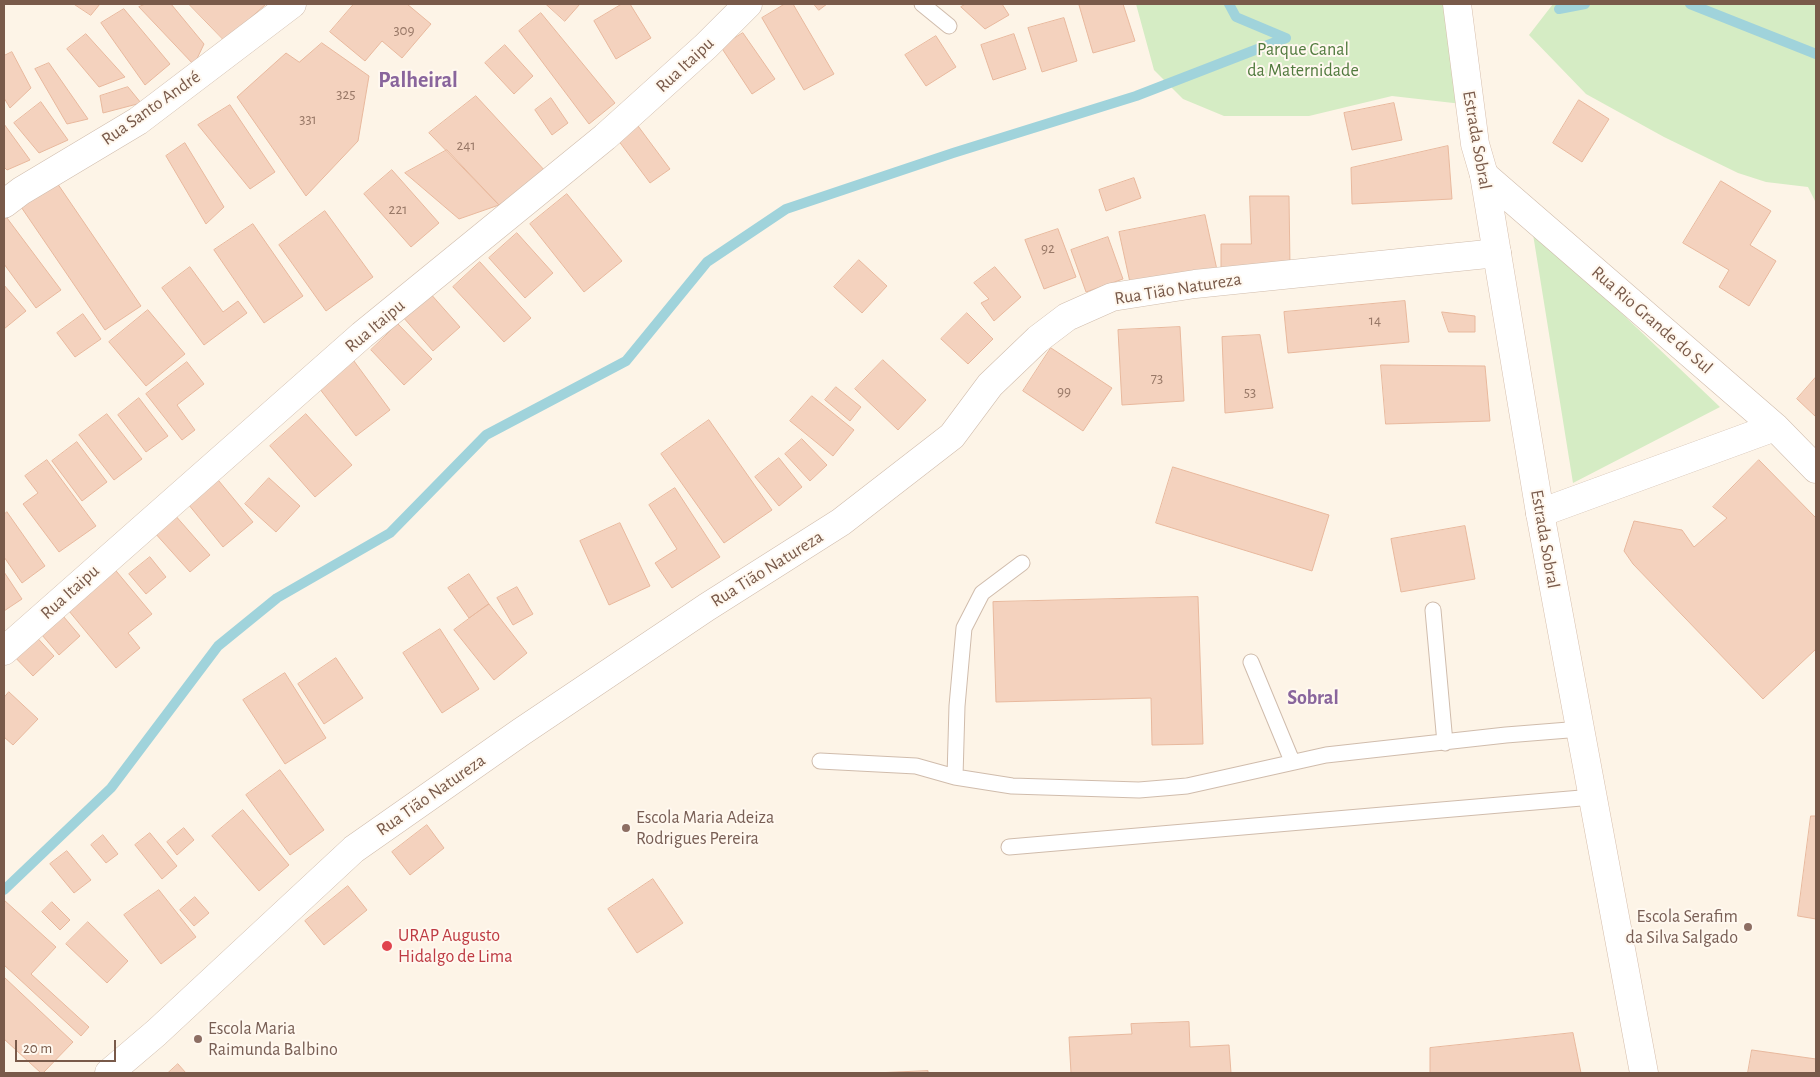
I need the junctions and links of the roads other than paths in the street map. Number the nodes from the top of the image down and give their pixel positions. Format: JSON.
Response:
{"nodes":[{"id":1,"x":292,"y":4,"type":"edge"},
{"id":2,"x":748,"y":4,"type":"edge"},
{"id":3,"x":922,"y":4,"type":"edge"},
{"id":4,"x":1457,"y":4,"type":"edge"},
{"id":5,"x":948,"y":26,"type":"dead end"},
{"id":6,"x":1484,"y":175,"type":"junction"},
{"id":7,"x":4,"y":204,"type":"edge"},
{"id":8,"x":1497,"y":252,"type":"junction"},
{"id":9,"x":1775,"y":427,"type":"junction"},
{"id":10,"x":1816,"y":469,"type":"edge"},
{"id":11,"x":1540,"y":513,"type":"junction"},
{"id":12,"x":1022,"y":563,"type":"dead end"},
{"id":13,"x":1433,"y":610,"type":"dead end"},
{"id":14,"x":4,"y":651,"type":"edge"},
{"id":15,"x":1251,"y":662,"type":"dead end"},
{"id":16,"x":1580,"y":729,"type":"junction"},
{"id":17,"x":1444,"y":742,"type":"junction"},
{"id":18,"x":820,"y":761,"type":"dead end"},
{"id":19,"x":1292,"y":761,"type":"junction"},
{"id":20,"x":955,"y":777,"type":"junction"},
{"id":21,"x":1593,"y":797,"type":"junction"},
{"id":22,"x":1009,"y":847,"type":"dead end"},
{"id":23,"x":109,"y":1073,"type":"edge"},
{"id":24,"x":1644,"y":1073,"type":"edge"}],
"edges":[{"from":1,"to":7,"type":"street","name":"Rua Santo André"},
{"from":2,"to":14,"type":"street","name":"Rua Itaipu"},
{"from":3,"to":5,"type":"lane"},
{"from":4,"to":6,"type":"street","name":"Estrada Sobral"},
{"from":6,"to":8,"type":"street","name":"Estrada Sobral"},
{"from":6,"to":9,"type":"street","name":"Rua Rio Grande do Sul"},
{"from":8,"to":11,"type":"street","name":"Estrada Sobral"},
{"from":8,"to":23,"type":"street","name":"Rua Tião Natureza"},
{"from":9,"to":10,"type":"street","name":"Rua Rio Grande do Sul"},
{"from":9,"to":11,"type":"street"},
{"from":11,"to":16,"type":"street","name":"Estrada Sobral"},
{"from":12,"to":20,"type":"lane"},
{"from":13,"to":17,"type":"lane"},
{"from":15,"to":19,"type":"lane"},
{"from":16,"to":17,"type":"lane"},
{"from":16,"to":21,"type":"street","name":"Estrada Sobral"},
{"from":17,"to":19,"type":"lane"},
{"from":18,"to":20,"type":"lane"},
{"from":19,"to":20,"type":"lane"},
{"from":21,"to":22,"type":"lane"},
{"from":21,"to":24,"type":"street","name":"Estrada Sobral"}]}
